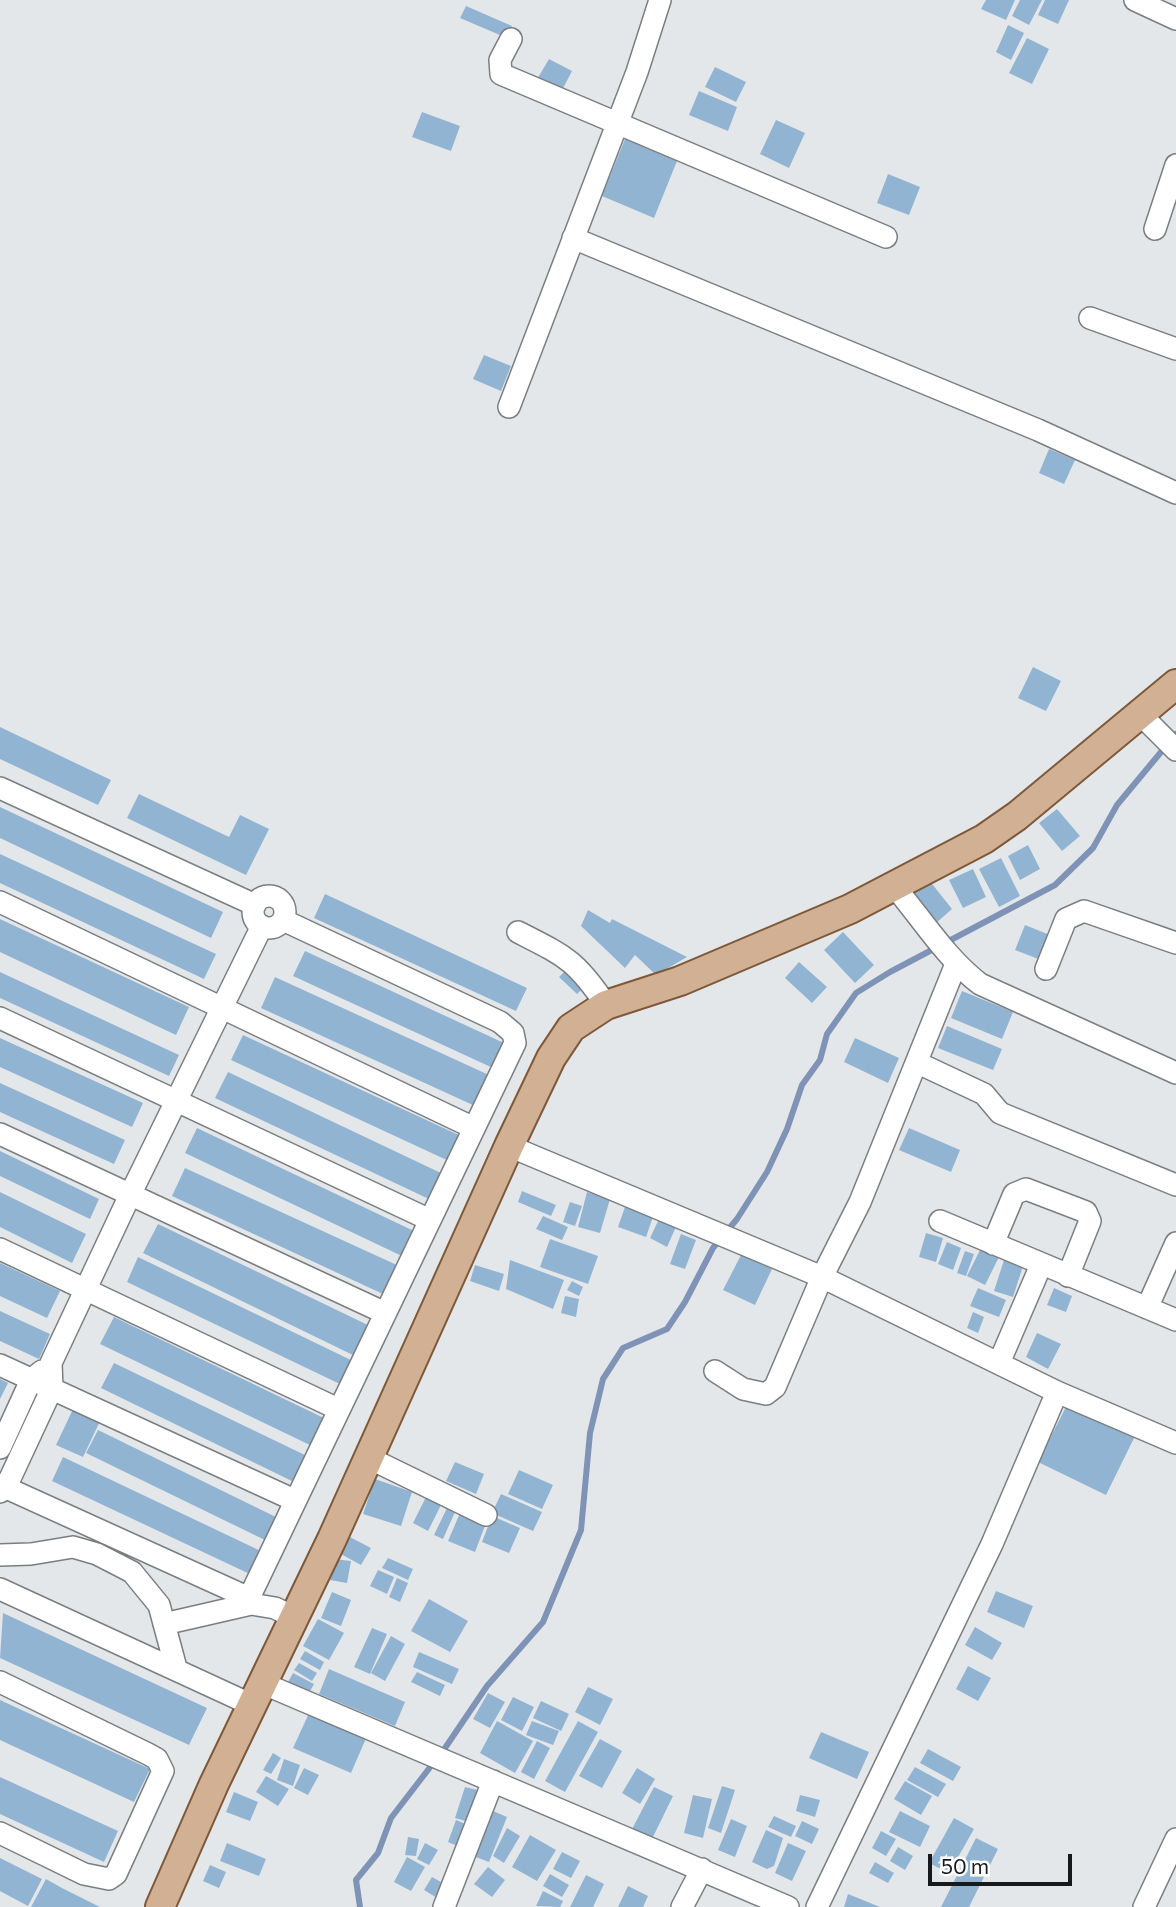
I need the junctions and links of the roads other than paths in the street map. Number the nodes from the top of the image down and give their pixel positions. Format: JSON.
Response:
{"nodes":[{"id":1,"x":660,"y":0,"type":"edge"},
{"id":2,"x":1135,"y":0,"type":"edge"},
{"id":3,"x":1176,"y":19,"type":"edge"},
{"id":4,"x":511,"y":39,"type":"dead end"},
{"id":5,"x":618,"y":122,"type":"junction"},
{"id":6,"x":1176,"y":165,"type":"edge"},
{"id":7,"x":1155,"y":229,"type":"dead end"},
{"id":8,"x":886,"y":237,"type":"dead end"},
{"id":9,"x":573,"y":238,"type":"junction"},
{"id":10,"x":1090,"y":317,"type":"dead end"},
{"id":11,"x":1176,"y":349,"type":"edge"},
{"id":12,"x":509,"y":407,"type":"dead end"},
{"id":13,"x":1176,"y":493,"type":"edge"},
{"id":14,"x":1176,"y":684,"type":"edge"},
{"id":15,"x":1145,"y":721,"type":"junction"},
{"id":16,"x":1173,"y":749,"type":"edge"},
{"id":17,"x":0,"y":788,"type":"edge"},
{"id":18,"x":894,"y":887,"type":"junction"},
{"id":19,"x":0,"y":902,"type":"edge"},
{"id":20,"x":255,"y":905,"type":"junction"},
{"id":21,"x":283,"y":920,"type":"junction"},
{"id":22,"x":262,"y":926,"type":"junction"},
{"id":23,"x":518,"y":932,"type":"dead end"},
{"id":24,"x":1176,"y":943,"type":"edge"},
{"id":25,"x":951,"y":956,"type":"junction"},
{"id":26,"x":1046,"y":969,"type":"dead end"},
{"id":27,"x":606,"y":1005,"type":"junction"},
{"id":28,"x":223,"y":1008,"type":"junction"},
{"id":29,"x":0,"y":1018,"type":"edge"},
{"id":30,"x":918,"y":1063,"type":"junction"},
{"id":31,"x":1176,"y":1073,"type":"edge"},
{"id":32,"x":177,"y":1101,"type":"junction"},
{"id":33,"x":474,"y":1128,"type":"junction"},
{"id":34,"x":0,"y":1134,"type":"edge"},
{"id":35,"x":509,"y":1146,"type":"junction"},
{"id":36,"x":1176,"y":1185,"type":"edge"},
{"id":37,"x":130,"y":1195,"type":"junction"},
{"id":38,"x":430,"y":1220,"type":"junction"},
{"id":39,"x":940,"y":1221,"type":"dead end"},
{"id":40,"x":1176,"y":1243,"type":"edge"},
{"id":41,"x":993,"y":1244,"type":"junction"},
{"id":42,"x":0,"y":1249,"type":"edge"},
{"id":43,"x":1041,"y":1265,"type":"junction"},
{"id":44,"x":1068,"y":1276,"type":"junction"},
{"id":45,"x":822,"y":1277,"type":"junction"},
{"id":46,"x":85,"y":1290,"type":"junction"},
{"id":47,"x":1147,"y":1308,"type":"junction"},
{"id":48,"x":385,"y":1313,"type":"junction"},
{"id":49,"x":1176,"y":1320,"type":"edge"},
{"id":50,"x":51,"y":1363,"type":"junction"},
{"id":51,"x":999,"y":1363,"type":"junction"},
{"id":52,"x":0,"y":1365,"type":"edge"},
{"id":53,"x":715,"y":1371,"type":"dead end"},
{"id":54,"x":31,"y":1380,"type":"junction"},
{"id":55,"x":52,"y":1389,"type":"junction"},
{"id":56,"x":1057,"y":1392,"type":"junction"},
{"id":57,"x":338,"y":1409,"type":"junction"},
{"id":58,"x":1176,"y":1443,"type":"edge"},
{"id":59,"x":0,"y":1448,"type":"edge"},
{"id":60,"x":369,"y":1458,"type":"junction"},
{"id":61,"x":2,"y":1488,"type":"edge"},
{"id":62,"x":294,"y":1500,"type":"junction"},
{"id":63,"x":486,"y":1514,"type":"dead end"},
{"id":64,"x":0,"y":1555,"type":"edge"},
{"id":65,"x":0,"y":1588,"type":"edge"},
{"id":66,"x":285,"y":1613,"type":"junction"},
{"id":67,"x":164,"y":1624,"type":"junction"},
{"id":68,"x":176,"y":1668,"type":"junction"},
{"id":69,"x":0,"y":1682,"type":"edge"},
{"id":70,"x":257,"y":1694,"type":"junction"},
{"id":71,"x":493,"y":1781,"type":"junction"},
{"id":72,"x":0,"y":1833,"type":"edge"},
{"id":73,"x":1176,"y":1839,"type":"edge"},
{"id":74,"x":702,"y":1869,"type":"junction"},
{"id":75,"x":159,"y":1907,"type":"edge"},
{"id":76,"x":444,"y":1907,"type":"edge"},
{"id":77,"x":682,"y":1907,"type":"edge"},
{"id":78,"x":788,"y":1907,"type":"edge"},
{"id":79,"x":817,"y":1907,"type":"edge"},
{"id":80,"x":1144,"y":1907,"type":"edge"}],
"edges":[{"from":1,"to":5,"type":"street"},
{"from":2,"to":3,"type":"street"},
{"from":4,"to":5,"type":"street"},
{"from":5,"to":8,"type":"street"},
{"from":5,"to":9,"type":"street"},
{"from":6,"to":7,"type":"street"},
{"from":9,"to":12,"type":"street"},
{"from":9,"to":13,"type":"street"},
{"from":10,"to":11,"type":"street"},
{"from":14,"to":15,"type":"main road"},
{"from":15,"to":16,"type":"street"},
{"from":15,"to":18,"type":"main road"},
{"from":17,"to":20,"type":"street"},
{"from":18,"to":25,"type":"street"},
{"from":18,"to":27,"type":"main road"},
{"from":19,"to":28,"type":"street"},
{"from":20,"to":21,"type":"street"},
{"from":20,"to":22,"type":"street"},
{"from":21,"to":22,"type":"street"},
{"from":21,"to":33,"type":"street"},
{"from":22,"to":28,"type":"street"},
{"from":23,"to":27,"type":"street"},
{"from":24,"to":26,"type":"street"},
{"from":25,"to":30,"type":"street"},
{"from":25,"to":31,"type":"street"},
{"from":27,"to":35,"type":"main road"},
{"from":28,"to":32,"type":"street"},
{"from":28,"to":33,"type":"street"},
{"from":29,"to":32,"type":"street"},
{"from":30,"to":36,"type":"street"},
{"from":30,"to":45,"type":"street"},
{"from":32,"to":37,"type":"street"},
{"from":32,"to":38,"type":"street"},
{"from":33,"to":38,"type":"street"},
{"from":34,"to":37,"type":"street"},
{"from":35,"to":45,"type":"street"},
{"from":35,"to":60,"type":"main road"},
{"from":37,"to":46,"type":"street"},
{"from":37,"to":48,"type":"street"},
{"from":38,"to":48,"type":"street"},
{"from":39,"to":41,"type":"street"},
{"from":40,"to":47,"type":"street"},
{"from":41,"to":43,"type":"street"},
{"from":41,"to":44,"type":"street"},
{"from":42,"to":46,"type":"street"},
{"from":43,"to":44,"type":"street"},
{"from":43,"to":51,"type":"street"},
{"from":44,"to":47,"type":"street"},
{"from":45,"to":51,"type":"street"},
{"from":45,"to":53,"type":"street"},
{"from":46,"to":50,"type":"street"},
{"from":46,"to":57,"type":"street"},
{"from":47,"to":49,"type":"street"},
{"from":48,"to":57,"type":"street"},
{"from":50,"to":54,"type":"street"},
{"from":50,"to":55,"type":"street"},
{"from":51,"to":56,"type":"street"},
{"from":52,"to":54,"type":"street"},
{"from":54,"to":55,"type":"street"},
{"from":54,"to":59,"type":"street"},
{"from":55,"to":61,"type":"street"},
{"from":55,"to":62,"type":"street"},
{"from":56,"to":58,"type":"street"},
{"from":56,"to":79,"type":"street"},
{"from":57,"to":62,"type":"street"},
{"from":60,"to":63,"type":"street"},
{"from":60,"to":66,"type":"main road"},
{"from":61,"to":62,"type":"street"},
{"from":64,"to":67,"type":"street"},
{"from":65,"to":68,"type":"street"},
{"from":66,"to":67,"type":"street"},
{"from":66,"to":70,"type":"main road"},
{"from":67,"to":68,"type":"street"},
{"from":68,"to":70,"type":"street"},
{"from":69,"to":72,"type":"street"},
{"from":70,"to":71,"type":"street"},
{"from":70,"to":75,"type":"main road"},
{"from":71,"to":74,"type":"street"},
{"from":71,"to":76,"type":"street"},
{"from":73,"to":80,"type":"street"},
{"from":74,"to":77,"type":"street"},
{"from":74,"to":78,"type":"street"}]}
